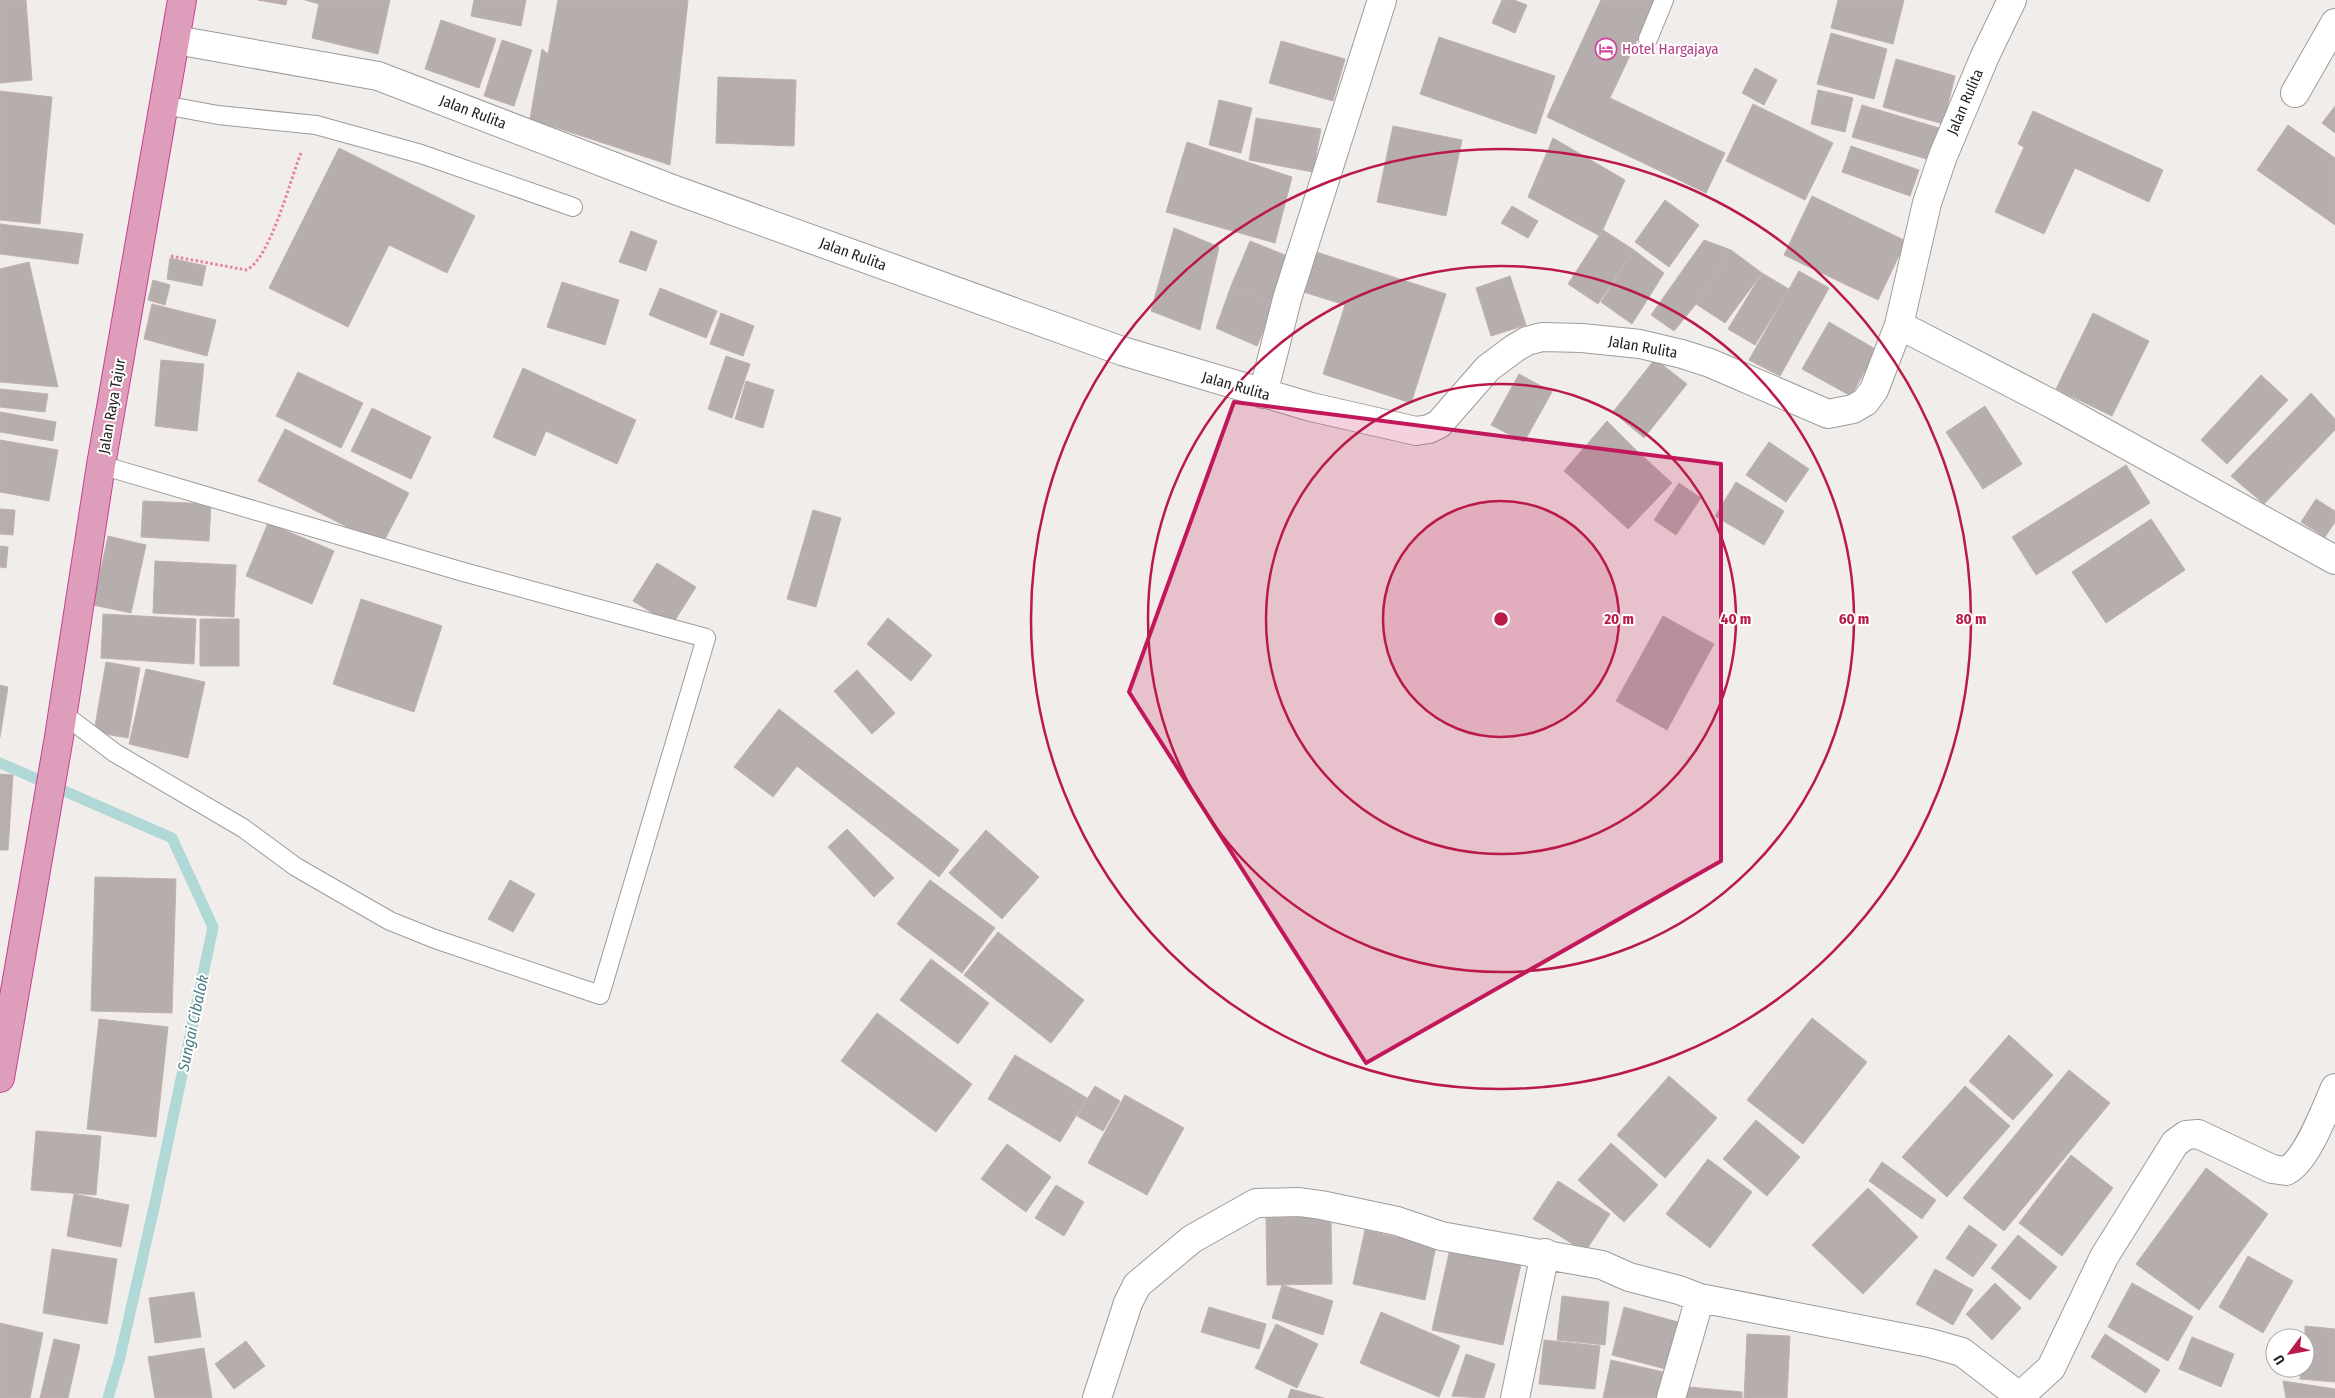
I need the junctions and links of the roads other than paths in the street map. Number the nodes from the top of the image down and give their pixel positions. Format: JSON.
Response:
{"nodes":[{"id":1,"x":182,"y":0,"type":"edge"},
{"id":2,"x":1382,"y":0,"type":"edge"},
{"id":3,"x":1664,"y":0,"type":"edge"},
{"id":4,"x":2012,"y":0,"type":"edge"},
{"id":5,"x":2335,"y":23,"type":"edge"},
{"id":6,"x":176,"y":40,"type":"junction"},
{"id":7,"x":1648,"y":40,"type":"dead end"},
{"id":8,"x":2295,"y":93,"type":"dead end"},
{"id":9,"x":164,"y":105,"type":"junction"},
{"id":10,"x":573,"y":207,"type":"dead end"},
{"id":11,"x":1899,"y":325,"type":"junction"},
{"id":12,"x":1264,"y":394,"type":"junction"},
{"id":13,"x":101,"y":465,"type":"junction"},
{"id":14,"x":2335,"y":560,"type":"edge"},
{"id":15,"x":60,"y":725,"type":"junction"},
{"id":16,"x":0,"y":1078,"type":"edge"},
{"id":17,"x":2335,"y":1088,"type":"edge"},
{"id":18,"x":1545,"y":1253,"type":"junction"},
{"id":19,"x":1700,"y":1298,"type":"junction"},
{"id":20,"x":2018,"y":1397,"type":"edge"},
{"id":21,"x":1097,"y":1398,"type":"edge"},
{"id":22,"x":1515,"y":1398,"type":"edge"},
{"id":23,"x":1671,"y":1398,"type":"edge"}],
"edges":[{"from":1,"to":6,"type":"highway","name":"Jalan Raya Tajur"},
{"from":2,"to":12,"type":"street"},
{"from":3,"to":7,"type":"lane"},
{"from":4,"to":11,"type":"street","name":"Jalan Rulita"},
{"from":5,"to":8,"type":"street"},
{"from":6,"to":9,"type":"highway","name":"Jalan Raya Tajur"},
{"from":6,"to":12,"type":"street","name":"Jalan Rulita"},
{"from":9,"to":10,"type":"lane"},
{"from":9,"to":13,"type":"highway","name":"Jalan Raya Tajur"},
{"from":11,"to":12,"type":"street","name":"Jalan Rulita"},
{"from":11,"to":14,"type":"street"},
{"from":13,"to":15,"type":"highway","name":"Jalan Raya Tajur"},
{"from":13,"to":15,"type":"lane"},
{"from":15,"to":16,"type":"highway","name":"Jalan Raya Tajur"},
{"from":17,"to":20,"type":"street"},
{"from":18,"to":19,"type":"street"},
{"from":18,"to":21,"type":"street"},
{"from":18,"to":22,"type":"street"},
{"from":19,"to":20,"type":"street"},
{"from":19,"to":23,"type":"street"}]}
